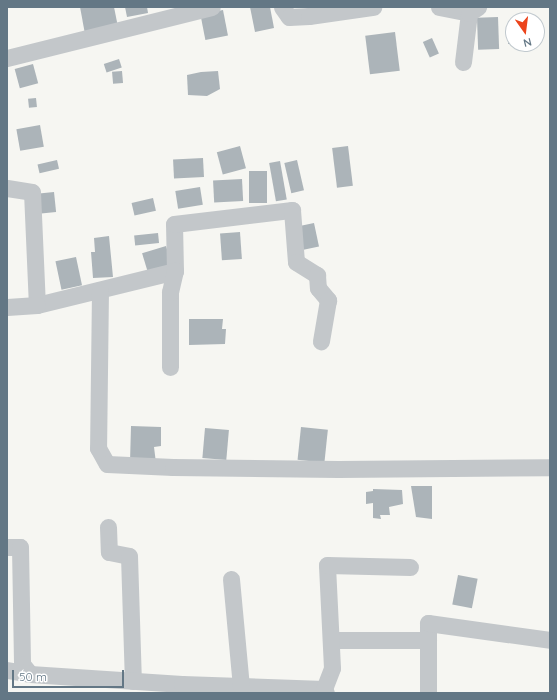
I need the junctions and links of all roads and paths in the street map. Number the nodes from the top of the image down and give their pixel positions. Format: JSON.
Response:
{"nodes":[{"id":1,"x":212,"y":7,"type":"edge"},
{"id":2,"x":282,"y":7,"type":"edge"},
{"id":3,"x":373,"y":7,"type":"edge"},
{"id":4,"x":439,"y":7,"type":"edge"},
{"id":5,"x":474,"y":10,"type":"edge"},
{"id":6,"x":7,"y":58,"type":"edge"},
{"id":7,"x":463,"y":62,"type":"dead end"},
{"id":8,"x":7,"y":188,"type":"edge"},
{"id":9,"x":175,"y":271,"type":"junction"},
{"id":10,"x":100,"y":290,"type":"junction"},
{"id":11,"x":37,"y":305,"type":"junction"},
{"id":12,"x":7,"y":307,"type":"edge"},
{"id":13,"x":321,"y":341,"type":"dead end"},
{"id":14,"x":170,"y":367,"type":"dead end"},
{"id":15,"x":550,"y":467,"type":"edge"},
{"id":16,"x":108,"y":527,"type":"dead end"},
{"id":17,"x":7,"y":547,"type":"edge"},
{"id":18,"x":410,"y":567,"type":"dead end"},
{"id":19,"x":231,"y":579,"type":"dead end"},
{"id":20,"x":331,"y":640,"type":"junction"},
{"id":21,"x":428,"y":640,"type":"junction"},
{"id":22,"x":550,"y":640,"type":"edge"},
{"id":23,"x":7,"y":670,"type":"edge"},
{"id":24,"x":30,"y":674,"type":"junction"},
{"id":25,"x":133,"y":681,"type":"junction"},
{"id":26,"x":241,"y":686,"type":"junction"},
{"id":27,"x":325,"y":691,"type":"edge"},
{"id":28,"x":428,"y":693,"type":"edge"}],
"edges":[{"from":1,"to":6,"type":"street"},
{"from":2,"to":3,"type":"street"},
{"from":4,"to":5,"type":"street"},
{"from":5,"to":7,"type":"street"},
{"from":8,"to":11,"type":"street"},
{"from":9,"to":10,"type":"street"},
{"from":9,"to":13,"type":"street"},
{"from":9,"to":14,"type":"street"},
{"from":10,"to":11,"type":"street"},
{"from":10,"to":15,"type":"street"},
{"from":11,"to":12,"type":"street"},
{"from":16,"to":25,"type":"street"},
{"from":17,"to":24,"type":"street"},
{"from":18,"to":20,"type":"street"},
{"from":19,"to":26,"type":"street"},
{"from":20,"to":21,"type":"street"},
{"from":20,"to":27,"type":"street"},
{"from":21,"to":22,"type":"street"},
{"from":21,"to":28,"type":"street"},
{"from":23,"to":24,"type":"street"},
{"from":24,"to":25,"type":"street"},
{"from":25,"to":26,"type":"street"},
{"from":26,"to":27,"type":"street"}]}
